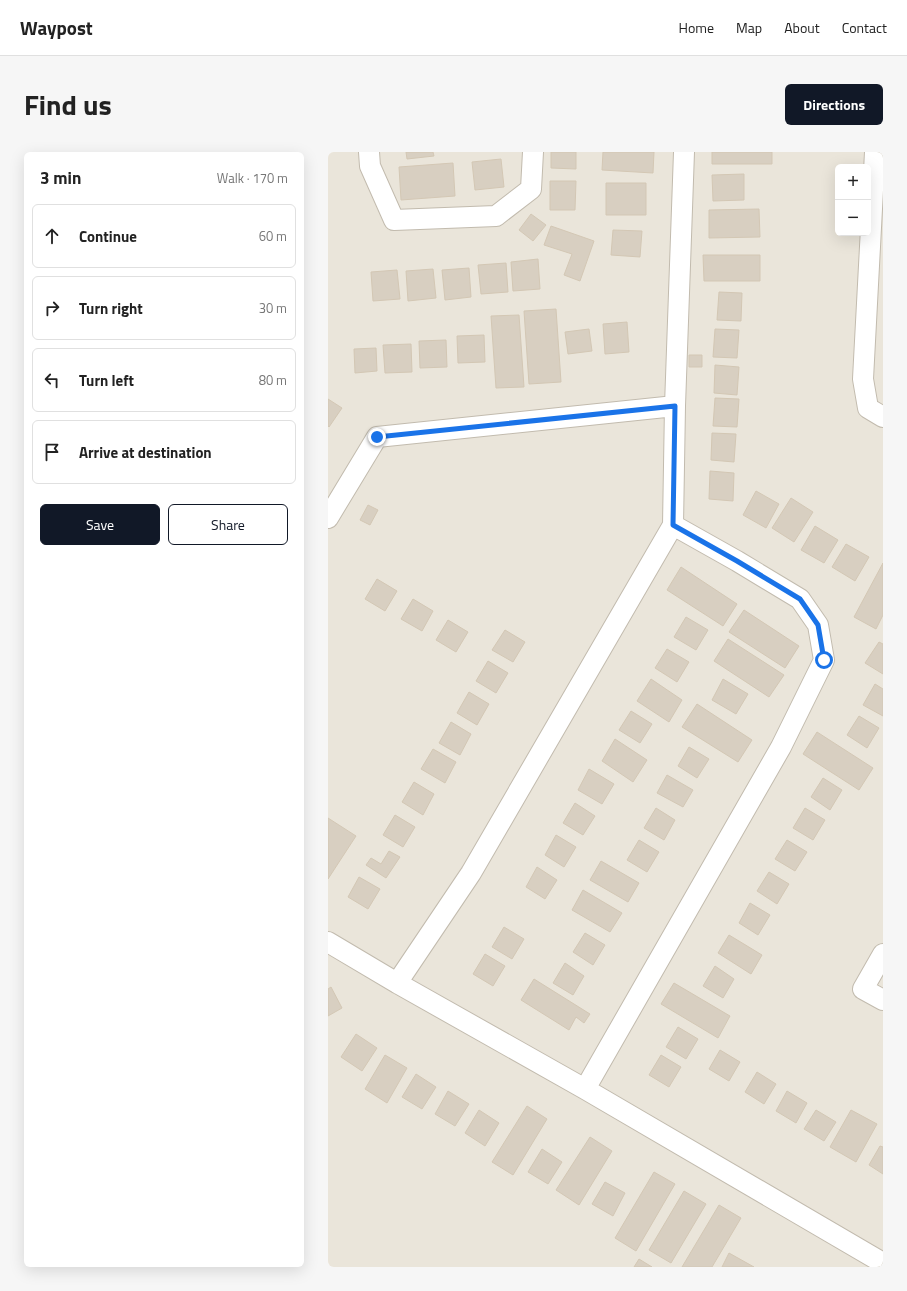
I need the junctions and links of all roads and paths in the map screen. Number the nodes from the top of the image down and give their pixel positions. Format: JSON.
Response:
{"nodes":[{"id":1,"x":369,"y":152,"type":"edge"},
{"id":2,"x":534,"y":152,"type":"edge"},
{"id":3,"x":684,"y":152,"type":"edge"},
{"id":4,"x":875,"y":152,"type":"edge"},
{"id":5,"x":675,"y":406,"type":"junction"},
{"id":6,"x":883,"y":417,"type":"edge"},
{"id":7,"x":328,"y":518,"type":"edge"},
{"id":8,"x":673,"y":525,"type":"junction"},
{"id":9,"x":328,"y":942,"type":"edge"},
{"id":10,"x":883,"y":954,"type":"edge"},
{"id":11,"x":397,"y":983,"type":"junction"},
{"id":12,"x":883,"y":1000,"type":"edge"},
{"id":13,"x":585,"y":1089,"type":"junction"},
{"id":14,"x":883,"y":1263,"type":"edge"}],
"edges":[{"from":1,"to":2,"type":"street"},
{"from":3,"to":5,"type":"street"},
{"from":4,"to":6,"type":"street"},
{"from":5,"to":7,"type":"street"},
{"from":5,"to":8,"type":"street"},
{"from":8,"to":11,"type":"street"},
{"from":8,"to":13,"type":"street"},
{"from":9,"to":11,"type":"street"},
{"from":10,"to":12,"type":"street"},
{"from":11,"to":13,"type":"street"},
{"from":13,"to":14,"type":"street"}]}
